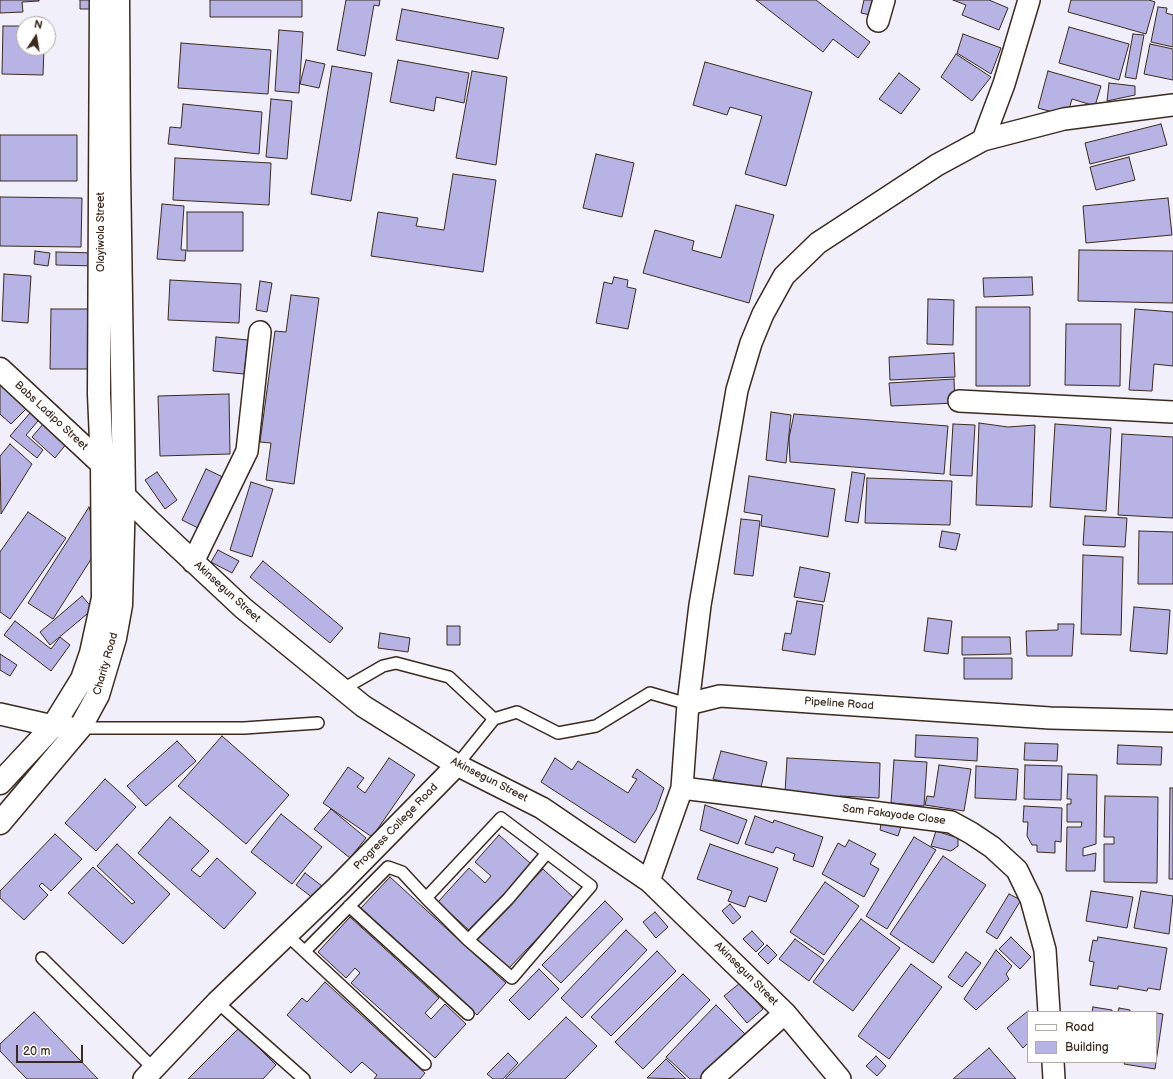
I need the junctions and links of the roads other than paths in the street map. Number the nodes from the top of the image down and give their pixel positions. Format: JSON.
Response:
{"nodes":[{"id":1,"x":101,"y":0,"type":"edge"},
{"id":2,"x":118,"y":0,"type":"edge"},
{"id":3,"x":884,"y":0,"type":"edge"},
{"id":4,"x":1029,"y":0,"type":"edge"},
{"id":5,"x":878,"y":21,"type":"dead end"},
{"id":6,"x":1173,"y":105,"type":"edge"},
{"id":7,"x":983,"y":140,"type":"junction"},
{"id":8,"x":260,"y":332,"type":"dead end"},
{"id":9,"x":0,"y":369,"type":"edge"},
{"id":10,"x":959,"y":401,"type":"dead end"},
{"id":11,"x":1173,"y":412,"type":"edge"},
{"id":12,"x":102,"y":464,"type":"junction"},
{"id":13,"x":124,"y":495,"type":"junction"},
{"id":14,"x":194,"y":562,"type":"junction"},
{"id":15,"x":343,"y":689,"type":"junction"},
{"id":16,"x":688,"y":704,"type":"junction"},
{"id":17,"x":0,"y":714,"type":"edge"},
{"id":18,"x":494,"y":719,"type":"junction"},
{"id":19,"x":1173,"y":721,"type":"edge"},
{"id":20,"x":318,"y":723,"type":"dead end"},
{"id":21,"x":52,"y":726,"type":"junction"},
{"id":22,"x":80,"y":728,"type":"junction"},
{"id":23,"x":457,"y":765,"type":"junction"},
{"id":24,"x":0,"y":783,"type":"edge"},
{"id":25,"x":682,"y":788,"type":"junction"},
{"id":26,"x":0,"y":823,"type":"edge"},
{"id":27,"x":547,"y":853,"type":"junction"},
{"id":28,"x":649,"y":881,"type":"junction"},
{"id":29,"x":426,"y":898,"type":"junction"},
{"id":30,"x":349,"y":906,"type":"junction"},
{"id":31,"x":287,"y":935,"type":"junction"},
{"id":32,"x":468,"y":940,"type":"junction"},
{"id":33,"x":305,"y":951,"type":"junction"},
{"id":34,"x":42,"y":958,"type":"dead end"},
{"id":35,"x":217,"y":1002,"type":"junction"},
{"id":36,"x":1049,"y":1011,"type":"edge"},
{"id":37,"x":785,"y":1013,"type":"junction"},
{"id":38,"x":468,"y":1014,"type":"dead end"},
{"id":39,"x":1053,"y":1063,"type":"edge"},
{"id":40,"x":425,"y":1064,"type":"dead end"},
{"id":41,"x":148,"y":1074,"type":"edge"},
{"id":42,"x":304,"y":1079,"type":"edge"},
{"id":43,"x":712,"y":1079,"type":"edge"},
{"id":44,"x":840,"y":1079,"type":"edge"},
{"id":45,"x":1054,"y":1079,"type":"edge"}],
"edges":[{"from":1,"to":12,"type":"street","name":"Olayiwola Street"},
{"from":2,"to":13,"type":"street","name":"Charity Road"},
{"from":3,"to":5,"type":"street"},
{"from":4,"to":7,"type":"street"},
{"from":6,"to":7,"type":"street"},
{"from":7,"to":16,"type":"street"},
{"from":8,"to":14,"type":"street"},
{"from":9,"to":12,"type":"street","name":"Babs Ladipo Street"},
{"from":10,"to":11,"type":"street"},
{"from":12,"to":21,"type":"street","name":"Charity Road"},
{"from":13,"to":14,"type":"street","name":"Akinsegun Street"},
{"from":13,"to":22,"type":"street","name":"Charity Road"},
{"from":14,"to":15,"type":"street","name":"Akinsegun Street"},
{"from":15,"to":18,"type":"lane"},
{"from":15,"to":23,"type":"street","name":"Akinsegun Street"},
{"from":16,"to":18,"type":"lane"},
{"from":16,"to":19,"type":"street","name":"Pipeline Road"},
{"from":16,"to":25,"type":"street"},
{"from":17,"to":21,"type":"street"},
{"from":18,"to":23,"type":"lane","name":"Progress College Road"},
{"from":20,"to":22,"type":"lane"},
{"from":21,"to":22,"type":"street"},
{"from":21,"to":24,"type":"street","name":"Charity Road"},
{"from":22,"to":26,"type":"street","name":"Charity Road"},
{"from":23,"to":28,"type":"street","name":"Akinsegun Street"},
{"from":23,"to":31,"type":"street","name":"Progress College Road"},
{"from":25,"to":28,"type":"street"},
{"from":25,"to":36,"type":"street","name":"Sam Fakayode Close"},
{"from":27,"to":29,"type":"lane"},
{"from":27,"to":32,"type":"lane"},
{"from":27,"to":32,"type":"lane"},
{"from":28,"to":37,"type":"street","name":"Akinsegun Street"},
{"from":29,"to":30,"type":"lane"},
{"from":29,"to":32,"type":"lane"},
{"from":30,"to":33,"type":"lane"},
{"from":30,"to":38,"type":"lane"},
{"from":31,"to":33,"type":"lane"},
{"from":31,"to":35,"type":"street","name":"Progress College Road"},
{"from":33,"to":40,"type":"lane"},
{"from":34,"to":41,"type":"lane"},
{"from":35,"to":41,"type":"street","name":"Progress College Road"},
{"from":35,"to":42,"type":"lane"},
{"from":37,"to":43,"type":"street"},
{"from":37,"to":44,"type":"street","name":"Akinsegun Street"},
{"from":39,"to":45,"type":"street"}]}
